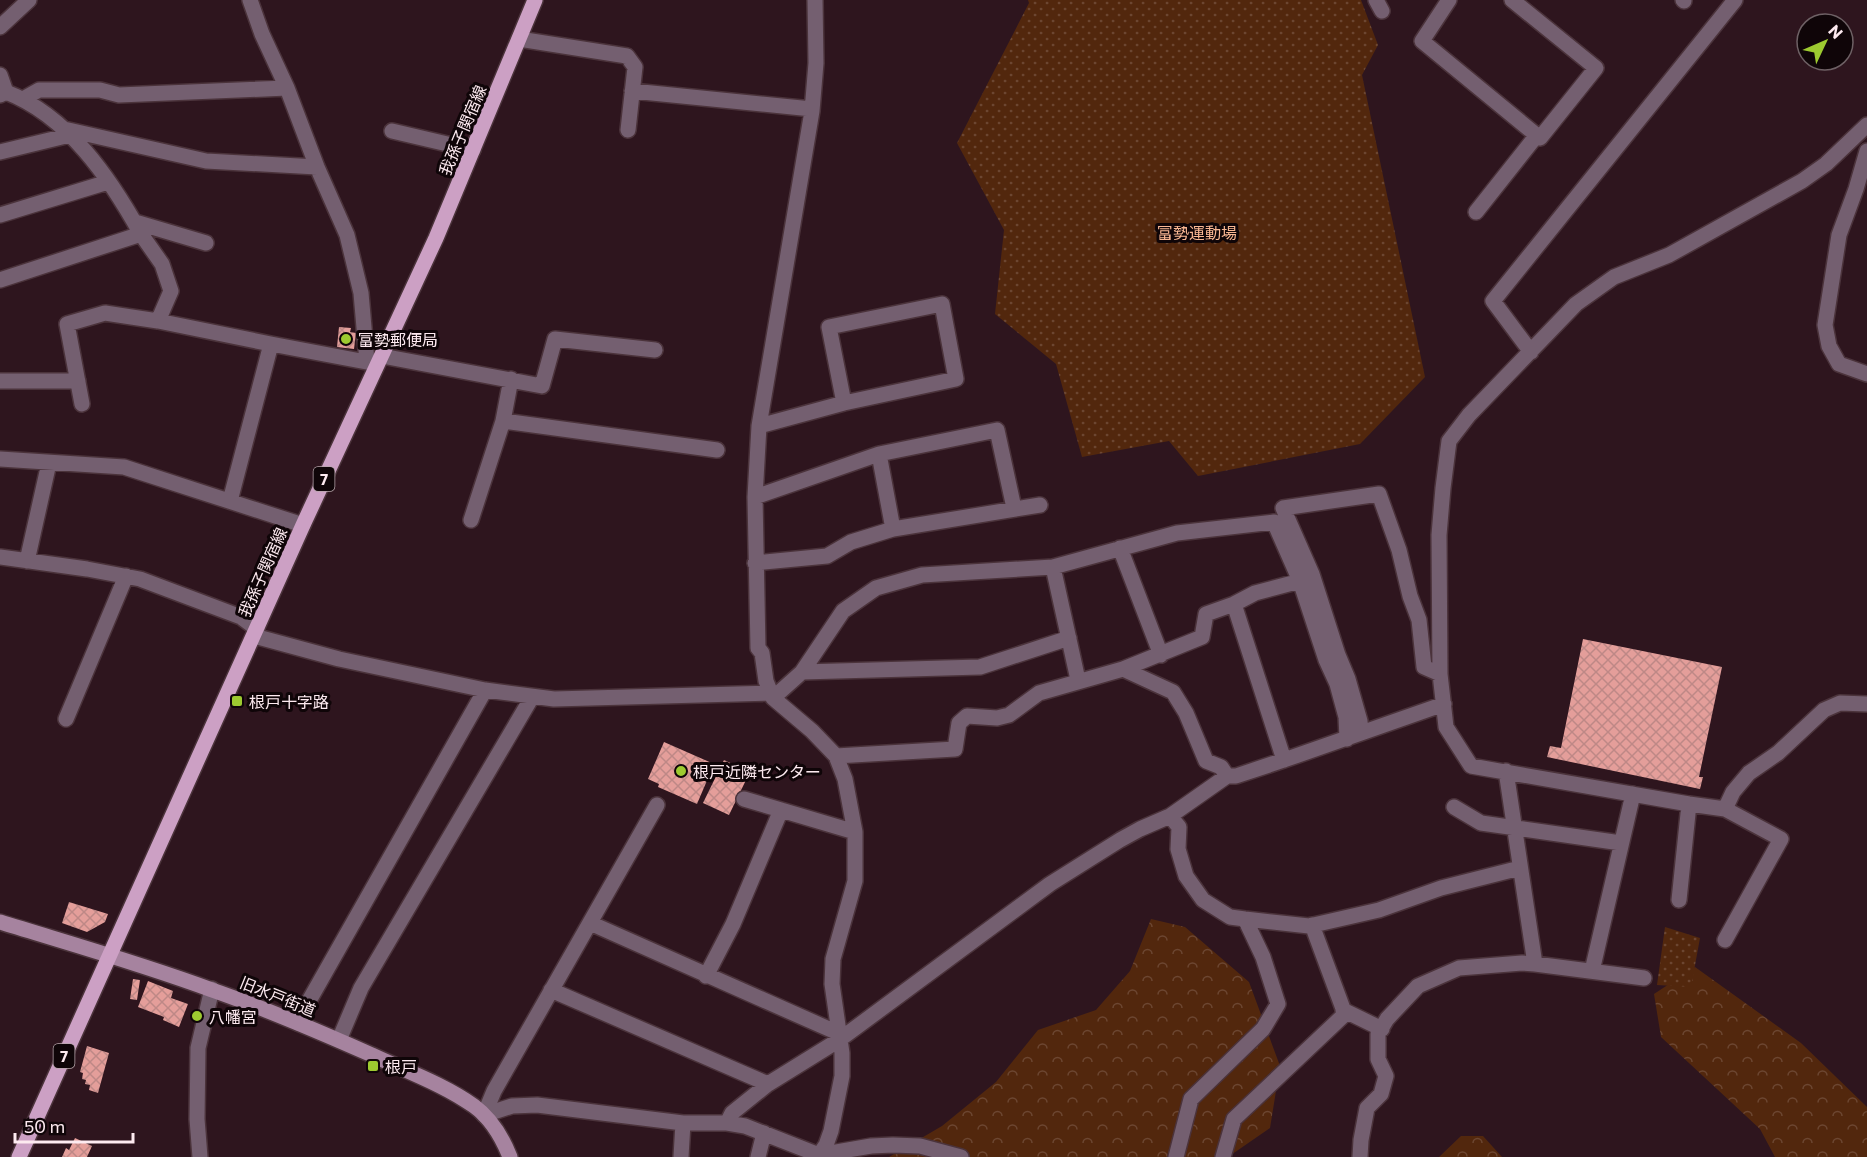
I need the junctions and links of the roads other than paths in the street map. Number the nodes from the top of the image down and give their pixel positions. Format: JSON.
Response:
{"nodes":[{"id":1,"x":29,"y":0,"type":"edge"},
{"id":2,"x":250,"y":0,"type":"edge"},
{"id":3,"x":534,"y":0,"type":"edge"},
{"id":4,"x":815,"y":0,"type":"edge"},
{"id":5,"x":1449,"y":0,"type":"edge"},
{"id":6,"x":1512,"y":0,"type":"edge"},
{"id":7,"x":1735,"y":0,"type":"edge"},
{"id":8,"x":0,"y":27,"type":"edge"},
{"id":9,"x":519,"y":39,"type":"junction"},
{"id":10,"x":0,"y":75,"type":"edge"},
{"id":11,"x":287,"y":88,"type":"junction"},
{"id":12,"x":632,"y":91,"type":"junction"},
{"id":13,"x":3,"y":94,"type":"edge"},
{"id":14,"x":23,"y":99,"type":"junction"},
{"id":15,"x":812,"y":109,"type":"junction"},
{"id":16,"x":1867,"y":125,"type":"edge"},
{"id":17,"x":628,"y":130,"type":"dead end"},
{"id":18,"x":392,"y":131,"type":"dead end"},
{"id":19,"x":67,"y":132,"type":"junction"},
{"id":20,"x":1537,"y":135,"type":"junction"},
{"id":21,"x":473,"y":150,"type":"junction"},
{"id":22,"x":1867,"y":151,"type":"edge"},
{"id":23,"x":0,"y":152,"type":"edge"},
{"id":24,"x":317,"y":167,"type":"junction"},
{"id":25,"x":108,"y":182,"type":"junction"},
{"id":26,"x":1476,"y":212,"type":"dead end"},
{"id":27,"x":0,"y":215,"type":"edge"},
{"id":28,"x":138,"y":228,"type":"junction"},
{"id":29,"x":206,"y":243,"type":"dead end"},
{"id":30,"x":0,"y":279,"type":"edge"},
{"id":31,"x":158,"y":321,"type":"junction"},
{"id":32,"x":271,"y":344,"type":"junction"},
{"id":33,"x":655,"y":350,"type":"dead end"},
{"id":34,"x":1531,"y":352,"type":"junction"},
{"id":35,"x":375,"y":361,"type":"junction"},
{"id":36,"x":1867,"y":374,"type":"edge"},
{"id":37,"x":511,"y":379,"type":"junction"},
{"id":38,"x":0,"y":381,"type":"edge"},
{"id":39,"x":78,"y":381,"type":"junction"},
{"id":40,"x":844,"y":403,"type":"junction"},
{"id":41,"x":82,"y":404,"type":"dead end"},
{"id":42,"x":503,"y":421,"type":"junction"},
{"id":43,"x":759,"y":426,"type":"junction"},
{"id":44,"x":717,"y":450,"type":"dead end"},
{"id":45,"x":879,"y":454,"type":"junction"},
{"id":46,"x":0,"y":459,"type":"edge"},
{"id":47,"x":49,"y":463,"type":"junction"},
{"id":48,"x":755,"y":497,"type":"junction"},
{"id":49,"x":230,"y":501,"type":"junction"},
{"id":50,"x":1041,"y":505,"type":"dead end"},
{"id":51,"x":1014,"y":508,"type":"junction"},
{"id":52,"x":471,"y":520,"type":"dead end"},
{"id":53,"x":303,"y":525,"type":"junction"},
{"id":54,"x":893,"y":530,"type":"junction"},
{"id":55,"x":1120,"y":548,"type":"junction"},
{"id":56,"x":0,"y":557,"type":"edge"},
{"id":57,"x":27,"y":561,"type":"junction"},
{"id":58,"x":755,"y":563,"type":"junction"},
{"id":59,"x":1053,"y":567,"type":"junction"},
{"id":60,"x":126,"y":576,"type":"junction"},
{"id":61,"x":1300,"y":581,"type":"junction"},
{"id":62,"x":1234,"y":604,"type":"junction"},
{"id":63,"x":255,"y":633,"type":"junction"},
{"id":64,"x":1068,"y":638,"type":"junction"},
{"id":65,"x":1161,"y":655,"type":"junction"},
{"id":66,"x":1123,"y":669,"type":"junction"},
{"id":67,"x":802,"y":672,"type":"junction"},
{"id":68,"x":1440,"y":674,"type":"junction"},
{"id":69,"x":1078,"y":681,"type":"junction"},
{"id":70,"x":484,"y":690,"type":"junction"},
{"id":71,"x":772,"y":696,"type":"junction"},
{"id":72,"x":532,"y":697,"type":"junction"},
{"id":73,"x":1444,"y":704,"type":"junction"},
{"id":74,"x":1867,"y":704,"type":"edge"},
{"id":75,"x":66,"y":719,"type":"dead end"},
{"id":76,"x":1354,"y":736,"type":"junction"},
{"id":77,"x":836,"y":756,"type":"junction"},
{"id":78,"x":1284,"y":760,"type":"junction"},
{"id":79,"x":1506,"y":771,"type":"junction"},
{"id":80,"x":1227,"y":777,"type":"junction"},
{"id":81,"x":1633,"y":794,"type":"junction"},
{"id":82,"x":744,"y":799,"type":"dead end"},
{"id":83,"x":1689,"y":804,"type":"junction"},
{"id":84,"x":657,"y":805,"type":"dead end"},
{"id":85,"x":1454,"y":807,"type":"dead end"},
{"id":86,"x":1725,"y":809,"type":"junction"},
{"id":87,"x":782,"y":810,"type":"junction"},
{"id":88,"x":1170,"y":816,"type":"junction"},
{"id":89,"x":1514,"y":827,"type":"junction"},
{"id":90,"x":855,"y":831,"type":"junction"},
{"id":91,"x":1621,"y":843,"type":"junction"},
{"id":92,"x":1520,"y":868,"type":"junction"},
{"id":93,"x":1679,"y":900,"type":"dead end"},
{"id":94,"x":1245,"y":919,"type":"junction"},
{"id":95,"x":0,"y":922,"type":"edge"},
{"id":96,"x":590,"y":923,"type":"junction"},
{"id":97,"x":1312,"y":925,"type":"junction"},
{"id":98,"x":1725,"y":940,"type":"dead end"},
{"id":99,"x":109,"y":956,"type":"junction"},
{"id":100,"x":1535,"y":964,"type":"junction"},
{"id":101,"x":1592,"y":971,"type":"junction"},
{"id":102,"x":706,"y":976,"type":"junction"},
{"id":103,"x":1644,"y":978,"type":"dead end"},
{"id":104,"x":212,"y":989,"type":"junction"},
{"id":105,"x":551,"y":990,"type":"junction"},
{"id":106,"x":1343,"y":1010,"type":"junction"},
{"id":107,"x":298,"y":1023,"type":"junction"},
{"id":108,"x":1382,"y":1029,"type":"junction"},
{"id":109,"x":839,"y":1036,"type":"junction"},
{"id":110,"x":339,"y":1041,"type":"junction"},
{"id":111,"x":768,"y":1084,"type":"junction"},
{"id":112,"x":484,"y":1115,"type":"junction"},
{"id":113,"x":683,"y":1123,"type":"junction"},
{"id":114,"x":727,"y":1123,"type":"junction"},
{"id":115,"x":764,"y":1133,"type":"junction"},
{"id":116,"x":819,"y":1156,"type":"edge"},
{"id":117,"x":19,"y":1157,"type":"edge"},
{"id":118,"x":200,"y":1157,"type":"edge"},
{"id":119,"x":510,"y":1157,"type":"edge"},
{"id":120,"x":681,"y":1157,"type":"edge"},
{"id":121,"x":758,"y":1157,"type":"edge"},
{"id":122,"x":961,"y":1157,"type":"edge"},
{"id":123,"x":1176,"y":1157,"type":"edge"},
{"id":124,"x":1223,"y":1157,"type":"edge"},
{"id":125,"x":1360,"y":1157,"type":"edge"}],
"edges":[{"from":1,"to":8,"type":"street"},
{"from":2,"to":11,"type":"street"},
{"from":3,"to":9,"type":"main road","name":"我孫子関宿線","number":"7"},
{"from":4,"to":15,"type":"street"},
{"from":5,"to":20,"type":"street"},
{"from":6,"to":20,"type":"street"},
{"from":7,"to":34,"type":"street"},
{"from":9,"to":12,"type":"street"},
{"from":9,"to":21,"type":"main road","name":"我孫子関宿線","number":"7"},
{"from":10,"to":13,"type":"street"},
{"from":11,"to":14,"type":"street"},
{"from":11,"to":24,"type":"street"},
{"from":12,"to":15,"type":"street"},
{"from":12,"to":17,"type":"street"},
{"from":13,"to":14,"type":"street"},
{"from":14,"to":19,"type":"street"},
{"from":15,"to":43,"type":"street"},
{"from":16,"to":34,"type":"street"},
{"from":18,"to":21,"type":"street"},
{"from":19,"to":23,"type":"street"},
{"from":19,"to":24,"type":"street"},
{"from":19,"to":25,"type":"street"},
{"from":20,"to":26,"type":"street"},
{"from":21,"to":35,"type":"main road","name":"我孫子関宿線","number":"7"},
{"from":22,"to":36,"type":"street"},
{"from":24,"to":35,"type":"street"},
{"from":25,"to":27,"type":"street"},
{"from":25,"to":28,"type":"street"},
{"from":28,"to":29,"type":"street"},
{"from":28,"to":30,"type":"street"},
{"from":28,"to":31,"type":"street"},
{"from":31,"to":32,"type":"street"},
{"from":31,"to":39,"type":"street"},
{"from":32,"to":35,"type":"street"},
{"from":32,"to":49,"type":"street"},
{"from":33,"to":37,"type":"street"},
{"from":34,"to":68,"type":"street"},
{"from":35,"to":37,"type":"street"},
{"from":35,"to":53,"type":"main road","name":"我孫子関宿線","number":"7"},
{"from":37,"to":42,"type":"street"},
{"from":38,"to":39,"type":"street"},
{"from":39,"to":41,"type":"street"},
{"from":40,"to":40,"type":"street"},
{"from":40,"to":43,"type":"street"},
{"from":42,"to":44,"type":"street"},
{"from":42,"to":52,"type":"street"},
{"from":43,"to":48,"type":"street"},
{"from":45,"to":48,"type":"street"},
{"from":45,"to":51,"type":"street"},
{"from":45,"to":54,"type":"street"},
{"from":46,"to":47,"type":"street"},
{"from":47,"to":49,"type":"street"},
{"from":47,"to":57,"type":"street"},
{"from":48,"to":58,"type":"street"},
{"from":49,"to":53,"type":"street"},
{"from":50,"to":51,"type":"street"},
{"from":51,"to":54,"type":"street"},
{"from":53,"to":63,"type":"main road","name":"我孫子関宿線","number":"7"},
{"from":54,"to":58,"type":"street"},
{"from":55,"to":59,"type":"street"},
{"from":55,"to":61,"type":"street"},
{"from":55,"to":65,"type":"street"},
{"from":56,"to":57,"type":"street"},
{"from":57,"to":60,"type":"street"},
{"from":58,"to":71,"type":"street"},
{"from":59,"to":64,"type":"street"},
{"from":59,"to":67,"type":"street"},
{"from":60,"to":63,"type":"street"},
{"from":60,"to":75,"type":"street"},
{"from":61,"to":62,"type":"street"},
{"from":61,"to":76,"type":"street"},
{"from":62,"to":65,"type":"street"},
{"from":62,"to":78,"type":"street"},
{"from":63,"to":70,"type":"street"},
{"from":63,"to":99,"type":"main road","name":"我孫子関宿線","number":"7"},
{"from":64,"to":67,"type":"street"},
{"from":64,"to":69,"type":"street"},
{"from":65,"to":66,"type":"street"},
{"from":66,"to":69,"type":"street"},
{"from":66,"to":80,"type":"street"},
{"from":67,"to":71,"type":"street"},
{"from":68,"to":73,"type":"street"},
{"from":68,"to":76,"type":"street"},
{"from":69,"to":77,"type":"street"},
{"from":70,"to":72,"type":"street"},
{"from":70,"to":107,"type":"street"},
{"from":71,"to":72,"type":"street"},
{"from":71,"to":77,"type":"street"},
{"from":72,"to":110,"type":"street"},
{"from":73,"to":76,"type":"street"},
{"from":73,"to":79,"type":"street"},
{"from":74,"to":86,"type":"street"},
{"from":76,"to":78,"type":"street"},
{"from":77,"to":90,"type":"street"},
{"from":78,"to":80,"type":"street"},
{"from":79,"to":81,"type":"street"},
{"from":79,"to":89,"type":"street"},
{"from":80,"to":88,"type":"street"},
{"from":81,"to":83,"type":"street"},
{"from":81,"to":91,"type":"street"},
{"from":82,"to":87,"type":"street"},
{"from":83,"to":86,"type":"street"},
{"from":83,"to":93,"type":"street"},
{"from":84,"to":96,"type":"street"},
{"from":85,"to":89,"type":"street"},
{"from":86,"to":98,"type":"street"},
{"from":87,"to":90,"type":"street"},
{"from":87,"to":102,"type":"street"},
{"from":88,"to":94,"type":"street"},
{"from":88,"to":109,"type":"street"},
{"from":89,"to":91,"type":"street"},
{"from":89,"to":92,"type":"street"},
{"from":90,"to":109,"type":"street"},
{"from":91,"to":101,"type":"street"},
{"from":92,"to":97,"type":"street"},
{"from":92,"to":100,"type":"street"},
{"from":94,"to":97,"type":"street"},
{"from":94,"to":123,"type":"street"},
{"from":95,"to":99,"type":"street","name":"旧水戸街道"},
{"from":96,"to":102,"type":"street"},
{"from":96,"to":105,"type":"street"},
{"from":97,"to":106,"type":"street"},
{"from":99,"to":104,"type":"street","name":"旧水戸街道"},
{"from":99,"to":117,"type":"main road","name":"我孫子関宿線","number":"7"},
{"from":100,"to":101,"type":"street"},
{"from":100,"to":108,"type":"street"},
{"from":101,"to":103,"type":"street"},
{"from":102,"to":109,"type":"street"},
{"from":104,"to":107,"type":"street","name":"旧水戸街道"},
{"from":104,"to":118,"type":"street"},
{"from":105,"to":111,"type":"street"},
{"from":105,"to":112,"type":"street"},
{"from":106,"to":108,"type":"street"},
{"from":106,"to":124,"type":"street"},
{"from":107,"to":110,"type":"street","name":"旧水戸街道"},
{"from":108,"to":125,"type":"street"},
{"from":109,"to":111,"type":"street"},
{"from":109,"to":116,"type":"street"},
{"from":110,"to":112,"type":"street","name":"旧水戸街道"},
{"from":111,"to":114,"type":"street"},
{"from":112,"to":113,"type":"street"},
{"from":112,"to":119,"type":"street","name":"旧水戸街道"},
{"from":113,"to":114,"type":"street"},
{"from":113,"to":120,"type":"street"},
{"from":114,"to":115,"type":"street"},
{"from":115,"to":116,"type":"street"},
{"from":115,"to":121,"type":"street"},
{"from":116,"to":122,"type":"street"}]}
